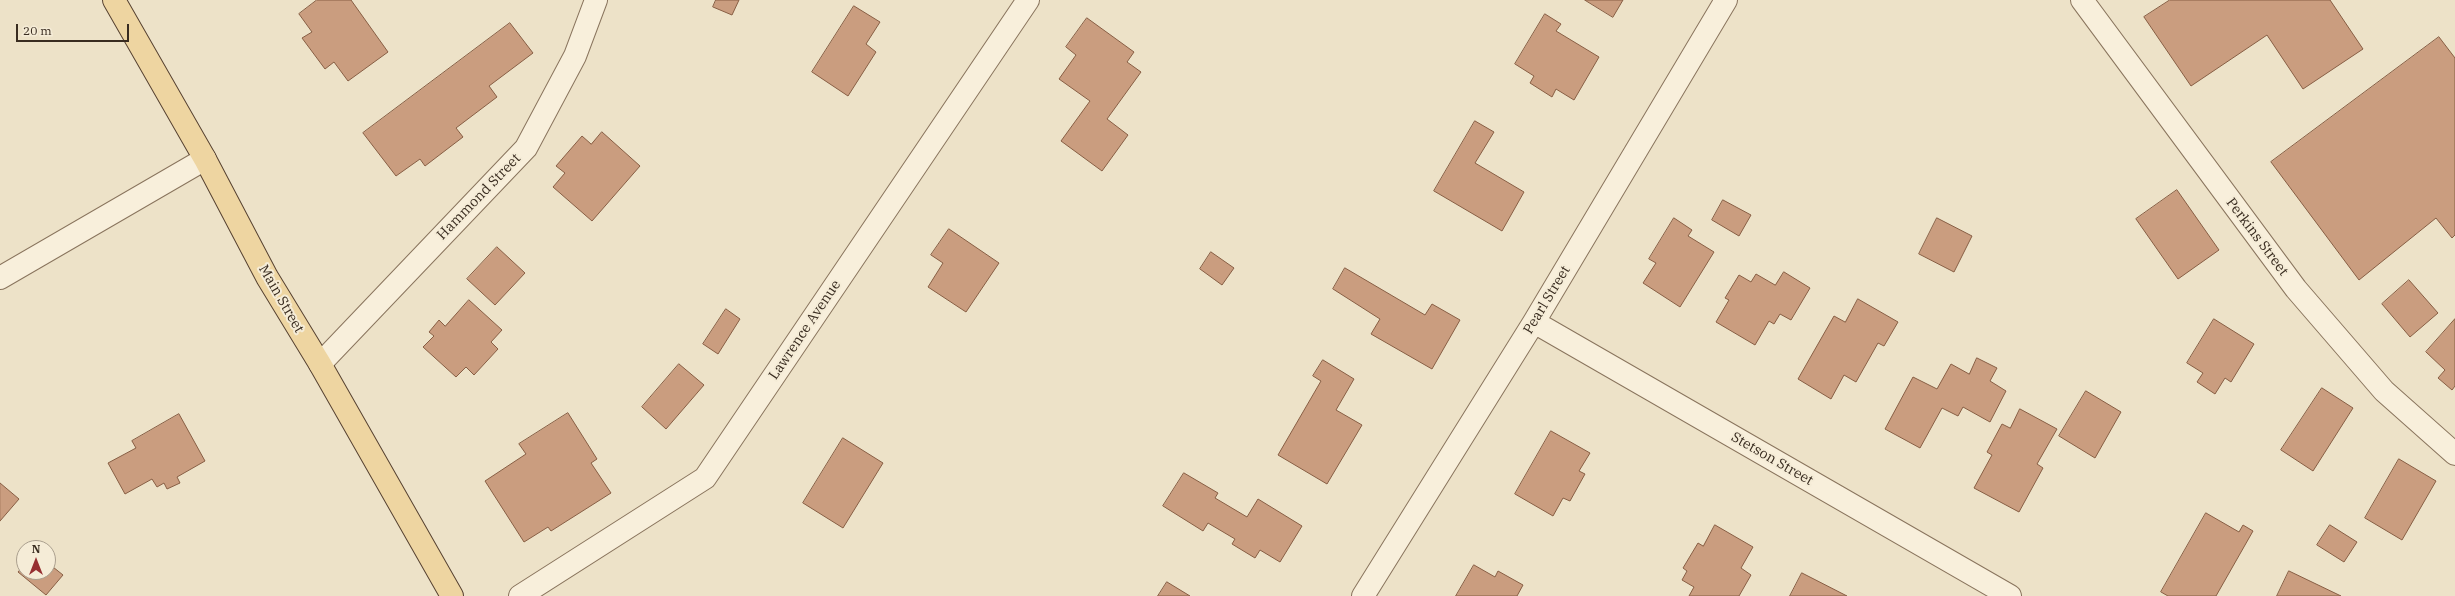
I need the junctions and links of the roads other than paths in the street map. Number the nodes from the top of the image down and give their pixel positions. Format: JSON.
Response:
{"nodes":[{"id":1,"x":114,"y":0,"type":"edge"},
{"id":2,"x":596,"y":0,"type":"edge"},
{"id":3,"x":1028,"y":0,"type":"edge"},
{"id":4,"x":1726,"y":0,"type":"edge"},
{"id":5,"x":2082,"y":0,"type":"edge"},
{"id":6,"x":205,"y":159,"type":"junction"},
{"id":7,"x":0,"y":278,"type":"edge"},
{"id":8,"x":1534,"y":322,"type":"junction"},
{"id":9,"x":320,"y":364,"type":"junction"},
{"id":10,"x":2455,"y":454,"type":"edge"},
{"id":11,"x":452,"y":596,"type":"edge"},
{"id":12,"x":520,"y":596,"type":"edge"},
{"id":13,"x":1363,"y":596,"type":"edge"},
{"id":14,"x":2010,"y":596,"type":"edge"}],
"edges":[{"from":1,"to":6,"type":"main road","name":"Main Street"},
{"from":2,"to":9,"type":"street","name":"Hammond Street"},
{"from":3,"to":12,"type":"street","name":"Lawrence Avenue"},
{"from":4,"to":8,"type":"street","name":"Pearl Street"},
{"from":5,"to":10,"type":"street","name":"Perkins Street"},
{"from":6,"to":7,"type":"street"},
{"from":6,"to":9,"type":"main road","name":"Main Street"},
{"from":8,"to":13,"type":"street","name":"Pearl Street"},
{"from":8,"to":14,"type":"street","name":"Stetson Street"},
{"from":9,"to":11,"type":"main road","name":"Main Street"}]}
